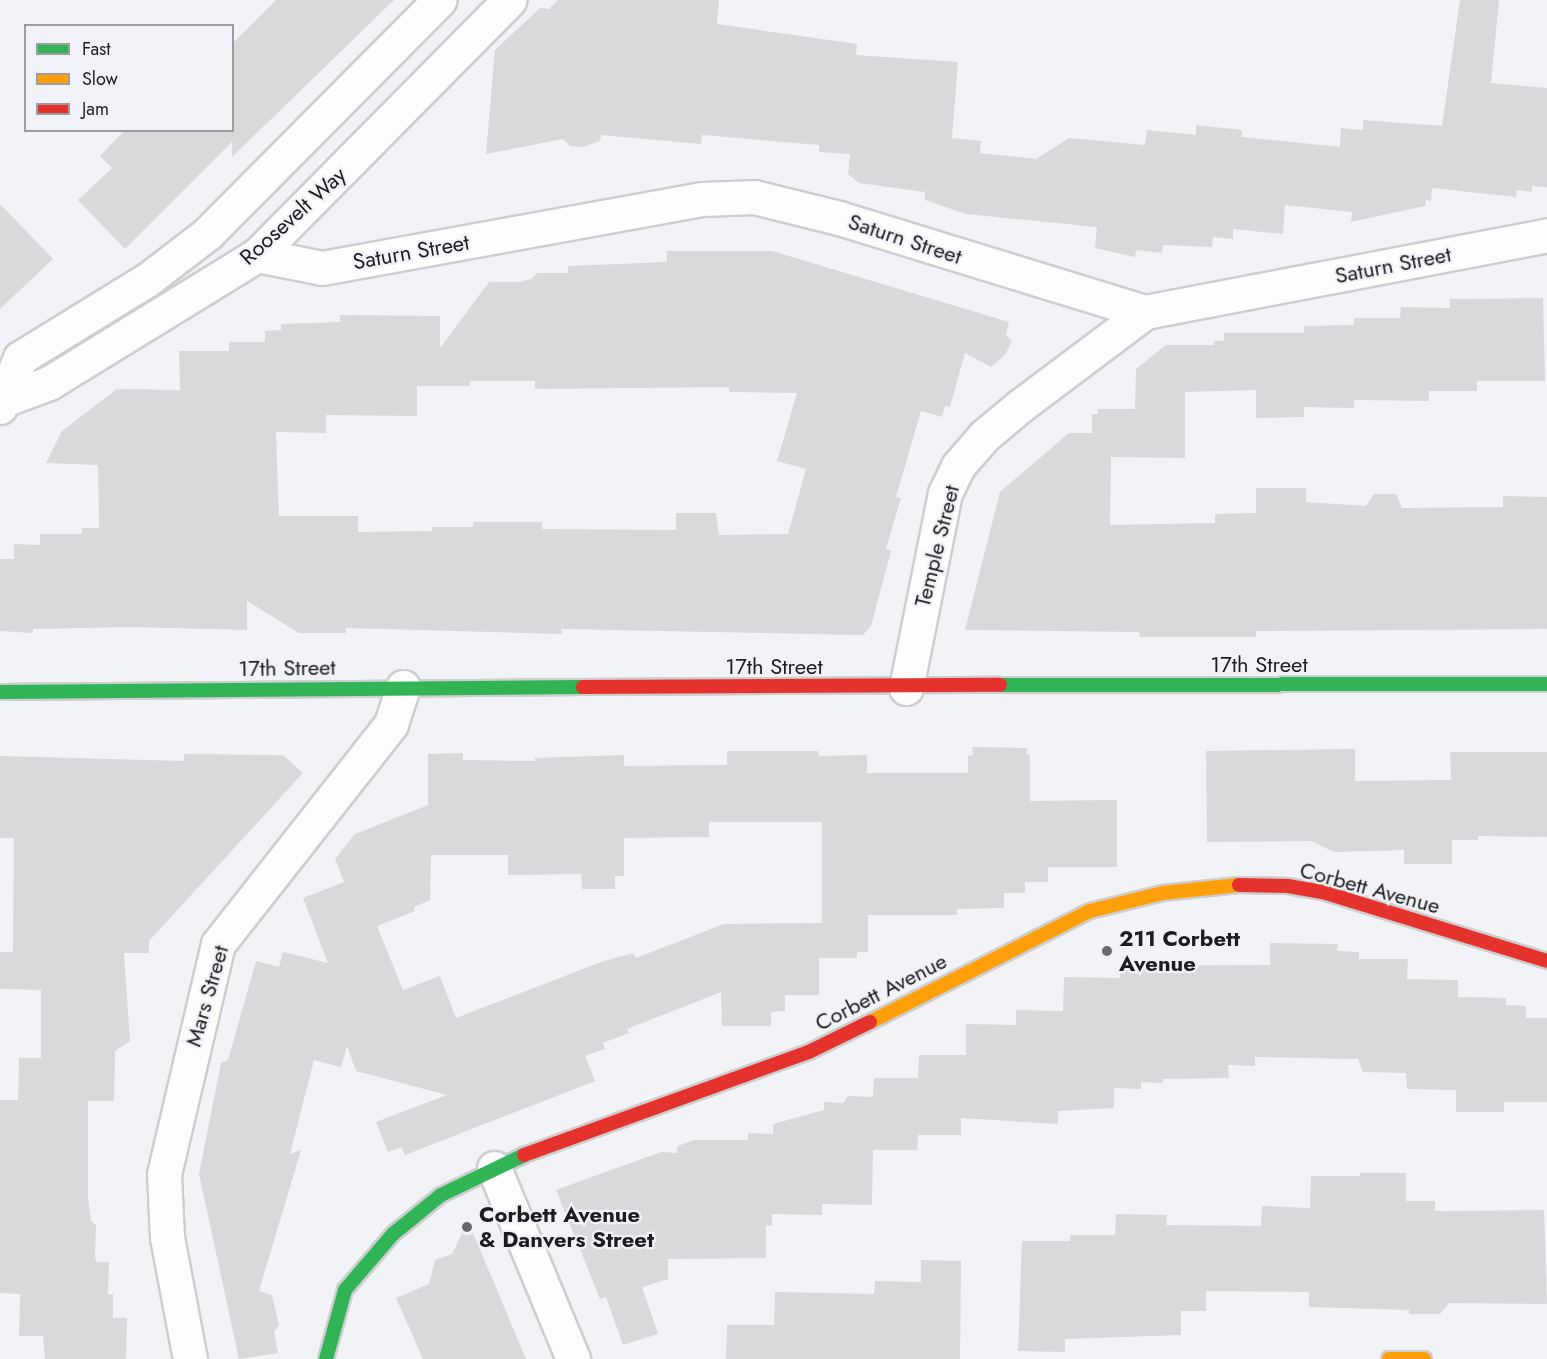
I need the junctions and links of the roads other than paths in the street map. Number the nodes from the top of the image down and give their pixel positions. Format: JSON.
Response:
{"nodes":[{"id":1,"x":439,"y":0,"type":"edge"},
{"id":2,"x":509,"y":0,"type":"edge"},
{"id":3,"x":1547,"y":235,"type":"edge"},
{"id":4,"x":257,"y":255,"type":"junction"},
{"id":5,"x":1145,"y":312,"type":"junction"},
{"id":6,"x":3,"y":403,"type":"edge"},
{"id":7,"x":1547,"y":684,"type":"edge"},
{"id":8,"x":404,"y":687,"type":"junction"},
{"id":9,"x":906,"y":688,"type":"junction"},
{"id":10,"x":0,"y":692,"type":"edge"},
{"id":11,"x":1547,"y":961,"type":"edge"},
{"id":12,"x":494,"y":1168,"type":"junction"},
{"id":13,"x":190,"y":1359,"type":"edge"},
{"id":14,"x":326,"y":1359,"type":"edge"},
{"id":15,"x":573,"y":1359,"type":"edge"},
{"id":16,"x":1389,"y":1359,"type":"edge"},
{"id":17,"x":1424,"y":1359,"type":"edge"}],
"edges":[{"from":1,"to":6,"type":"street","name":"Roosevelt Way"},
{"from":2,"to":4,"type":"street","name":"Roosevelt Way"},
{"from":3,"to":5,"type":"street","name":"Saturn Street"},
{"from":4,"to":5,"type":"street","name":"Saturn Street"},
{"from":4,"to":6,"type":"street","name":"Roosevelt Way"},
{"from":5,"to":9,"type":"street","name":"Temple Street"},
{"from":7,"to":9,"type":"main road","name":"17th Street"},
{"from":8,"to":9,"type":"main road","name":"17th Street"},
{"from":8,"to":10,"type":"main road","name":"17th Street"},
{"from":8,"to":13,"type":"street","name":"Mars Street"},
{"from":11,"to":12,"type":"main road","name":"Corbett Avenue"},
{"from":12,"to":14,"type":"main road","name":"Corbett Avenue"},
{"from":12,"to":15,"type":"street"},
{"from":16,"to":17,"type":"main road"}]}
